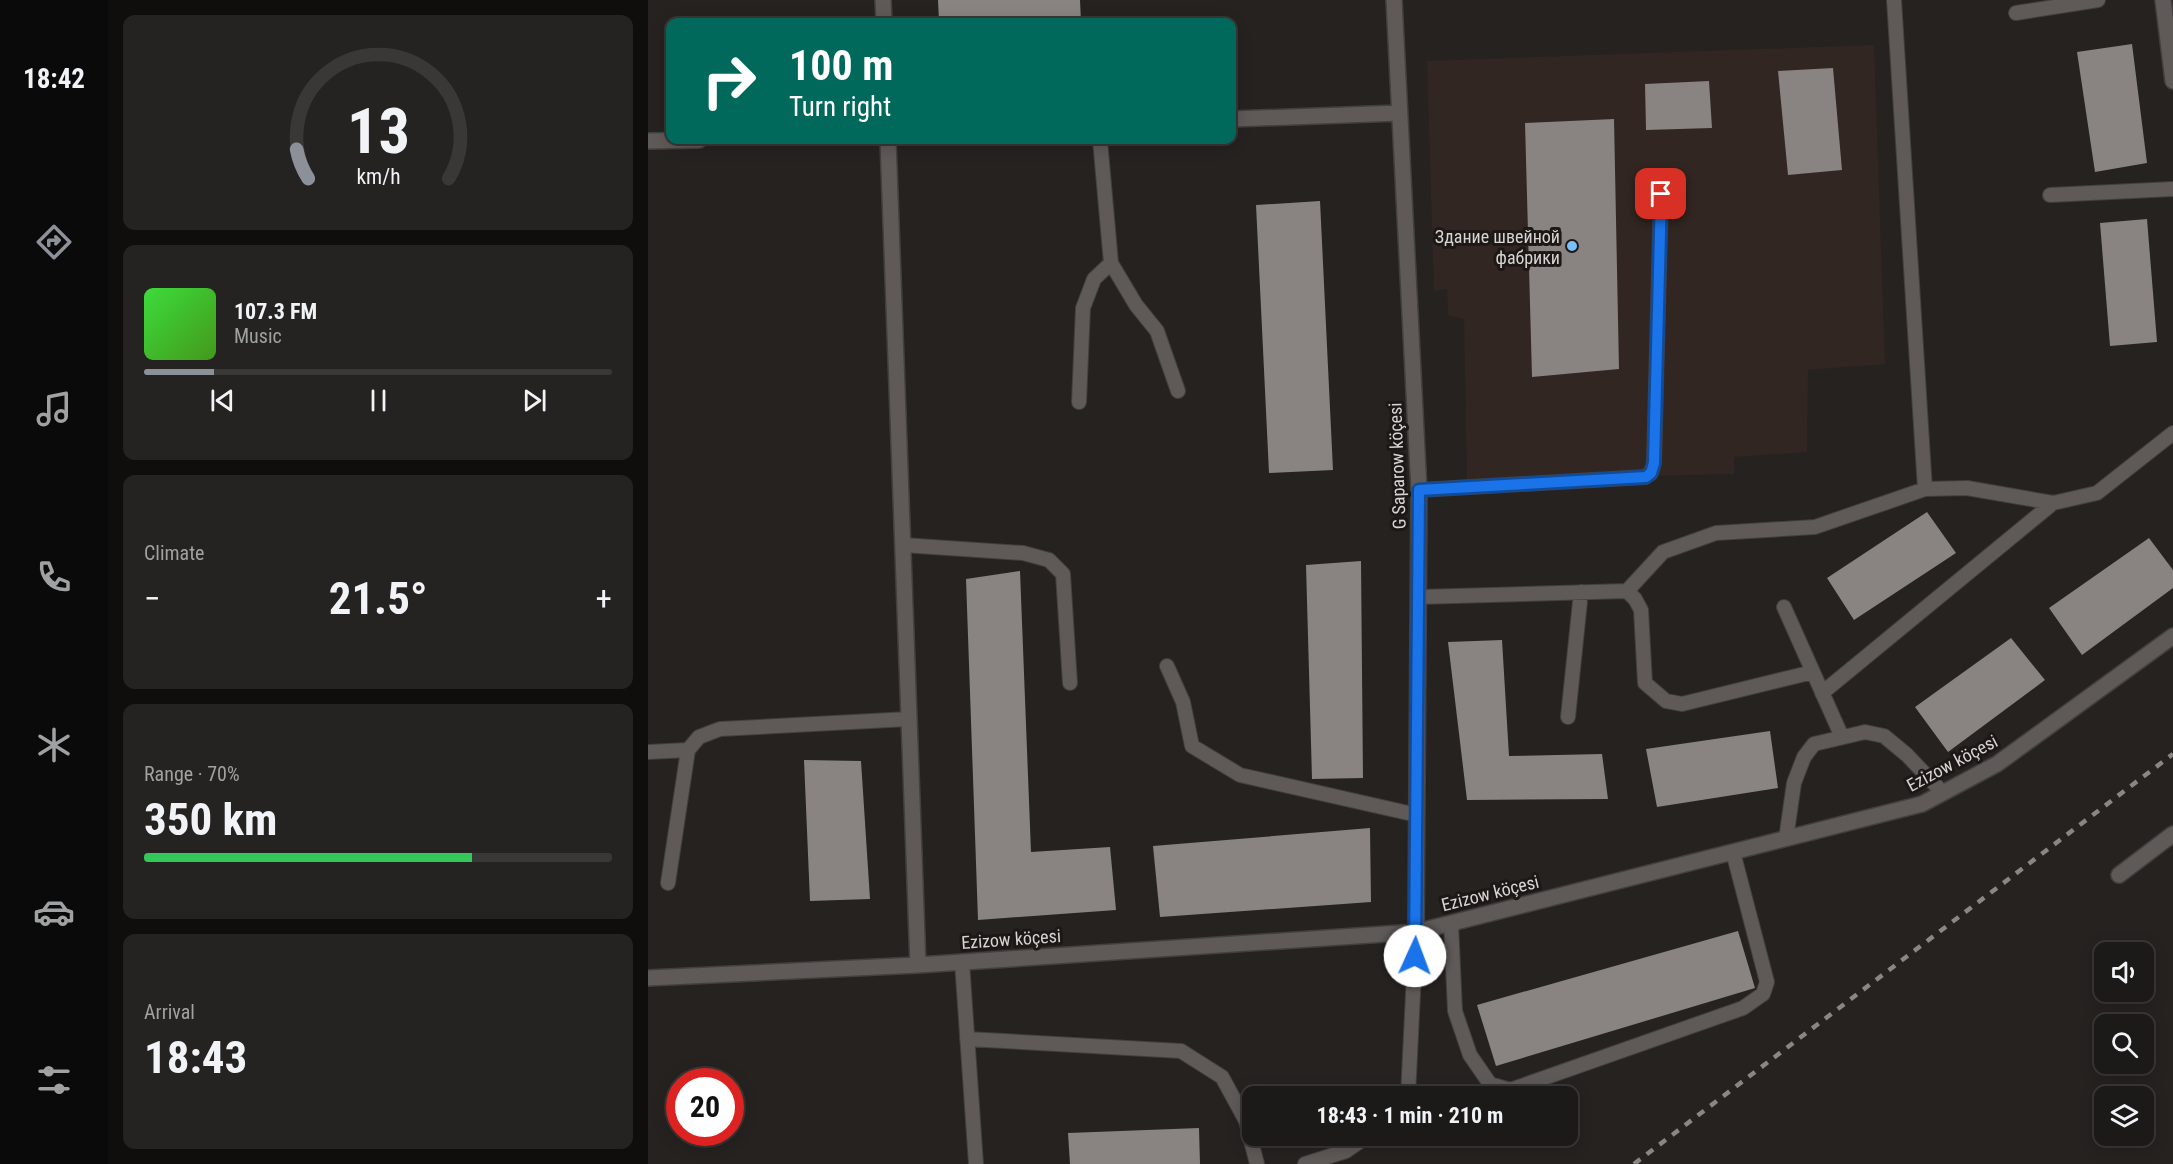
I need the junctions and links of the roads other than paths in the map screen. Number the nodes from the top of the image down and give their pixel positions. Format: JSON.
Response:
{"nodes":[{"id":1,"x":883,"y":0,"type":"edge"},
{"id":2,"x":1394,"y":0,"type":"edge"},
{"id":3,"x":1894,"y":0,"type":"edge"},
{"id":4,"x":2098,"y":0,"type":"edge"},
{"id":5,"x":2163,"y":0,"type":"edge"},
{"id":6,"x":2016,"y":13,"type":"dead end"},
{"id":7,"x":884,"y":18,"type":"edge"},
{"id":8,"x":2173,"y":81,"type":"edge"},
{"id":9,"x":1399,"y":113,"type":"junction"},
{"id":10,"x":1236,"y":119,"type":"edge"},
{"id":11,"x":648,"y":141,"type":"edge"},
{"id":12,"x":666,"y":141,"type":"edge"},
{"id":13,"x":888,"y":144,"type":"edge"},
{"id":14,"x":1100,"y":144,"type":"edge"},
{"id":15,"x":2173,"y":189,"type":"edge"},
{"id":16,"x":1661,"y":194,"type":"dead end"},
{"id":17,"x":2050,"y":195,"type":"dead end"},
{"id":18,"x":1111,"y":263,"type":"junction"},
{"id":19,"x":1178,"y":391,"type":"dead end"},
{"id":20,"x":1079,"y":402,"type":"dead end"},
{"id":21,"x":2173,"y":433,"type":"edge"},
{"id":22,"x":1925,"y":489,"type":"junction"},
{"id":23,"x":1419,"y":490,"type":"junction"},
{"id":24,"x":2053,"y":503,"type":"junction"},
{"id":25,"x":903,"y":545,"type":"junction"},
{"id":26,"x":1627,"y":591,"type":"junction"},
{"id":27,"x":1581,"y":592,"type":"junction"},
{"id":28,"x":1418,"y":597,"type":"junction"},
{"id":29,"x":1784,"y":607,"type":"dead end"},
{"id":30,"x":2173,"y":636,"type":"edge"},
{"id":31,"x":1167,"y":666,"type":"dead end"},
{"id":32,"x":1813,"y":672,"type":"junction"},
{"id":33,"x":1070,"y":682,"type":"dead end"},
{"id":34,"x":1822,"y":693,"type":"junction"},
{"id":35,"x":1568,"y":717,"type":"dead end"},
{"id":36,"x":909,"y":719,"type":"junction"},
{"id":37,"x":1842,"y":737,"type":"junction"},
{"id":38,"x":688,"y":750,"type":"junction"},
{"id":39,"x":648,"y":752,"type":"edge"},
{"id":40,"x":1943,"y":793,"type":"junction"},
{"id":41,"x":1417,"y":815,"type":"junction"},
{"id":42,"x":2173,"y":834,"type":"edge"},
{"id":43,"x":1786,"y":838,"type":"junction"},
{"id":44,"x":1733,"y":852,"type":"junction"},
{"id":45,"x":2119,"y":875,"type":"dead end"},
{"id":46,"x":668,"y":884,"type":"dead end"},
{"id":47,"x":1450,"y":923,"type":"junction"},
{"id":48,"x":1416,"y":932,"type":"junction"},
{"id":49,"x":962,"y":962,"type":"junction"},
{"id":50,"x":918,"y":965,"type":"junction"},
{"id":51,"x":648,"y":978,"type":"edge"},
{"id":52,"x":967,"y":1039,"type":"junction"},
{"id":53,"x":1408,"y":1086,"type":"edge"},
{"id":54,"x":1353,"y":1146,"type":"edge"},
{"id":55,"x":976,"y":1164,"type":"edge"},
{"id":56,"x":1257,"y":1164,"type":"edge"},
{"id":57,"x":1305,"y":1164,"type":"edge"}],
"edges":[{"from":1,"to":7,"type":"street"},
{"from":2,"to":9,"type":"street","name":"G Saparow köçesi"},
{"from":3,"to":22,"type":"lane"},
{"from":4,"to":6,"type":"lane"},
{"from":5,"to":8,"type":"street"},
{"from":9,"to":10,"type":"street"},
{"from":9,"to":23,"type":"street","name":"G Saparow köçesi"},
{"from":11,"to":12,"type":"street"},
{"from":13,"to":25,"type":"street"},
{"from":14,"to":18,"type":"lane"},
{"from":15,"to":17,"type":"lane"},
{"from":16,"to":23,"type":"lane"},
{"from":18,"to":19,"type":"lane"},
{"from":18,"to":20,"type":"lane"},
{"from":21,"to":24,"type":"lane"},
{"from":22,"to":24,"type":"lane"},
{"from":22,"to":26,"type":"lane"},
{"from":23,"to":28,"type":"street","name":"G Saparow köçesi"},
{"from":24,"to":34,"type":"lane"},
{"from":25,"to":33,"type":"lane"},
{"from":25,"to":36,"type":"street"},
{"from":26,"to":27,"type":"lane"},
{"from":26,"to":32,"type":"lane"},
{"from":27,"to":28,"type":"lane"},
{"from":27,"to":35,"type":"lane"},
{"from":28,"to":41,"type":"street","name":"G Saparow köçesi"},
{"from":29,"to":32,"type":"lane"},
{"from":30,"to":40,"type":"street","name":"Ezizow köçesi"},
{"from":31,"to":41,"type":"lane"},
{"from":32,"to":34,"type":"lane"},
{"from":34,"to":37,"type":"lane"},
{"from":36,"to":38,"type":"lane"},
{"from":36,"to":50,"type":"street"},
{"from":37,"to":40,"type":"lane"},
{"from":37,"to":43,"type":"lane"},
{"from":38,"to":39,"type":"lane"},
{"from":38,"to":46,"type":"lane"},
{"from":40,"to":43,"type":"street","name":"Ezizow köçesi"},
{"from":41,"to":48,"type":"street","name":"G Saparow köçesi"},
{"from":42,"to":45,"type":"street"},
{"from":43,"to":44,"type":"street","name":"Ezizow köçesi"},
{"from":44,"to":47,"type":"street","name":"Ezizow köçesi"},
{"from":44,"to":47,"type":"lane"},
{"from":47,"to":48,"type":"street","name":"Ezizow köçesi"},
{"from":48,"to":49,"type":"street","name":"Ezizow köçesi"},
{"from":48,"to":53,"type":"lane"},
{"from":49,"to":50,"type":"street","name":"Ezizow köçesi"},
{"from":49,"to":52,"type":"lane"},
{"from":50,"to":51,"type":"street","name":"Ezizow köçesi"},
{"from":52,"to":55,"type":"lane"},
{"from":52,"to":56,"type":"lane"},
{"from":54,"to":57,"type":"lane"}]}
